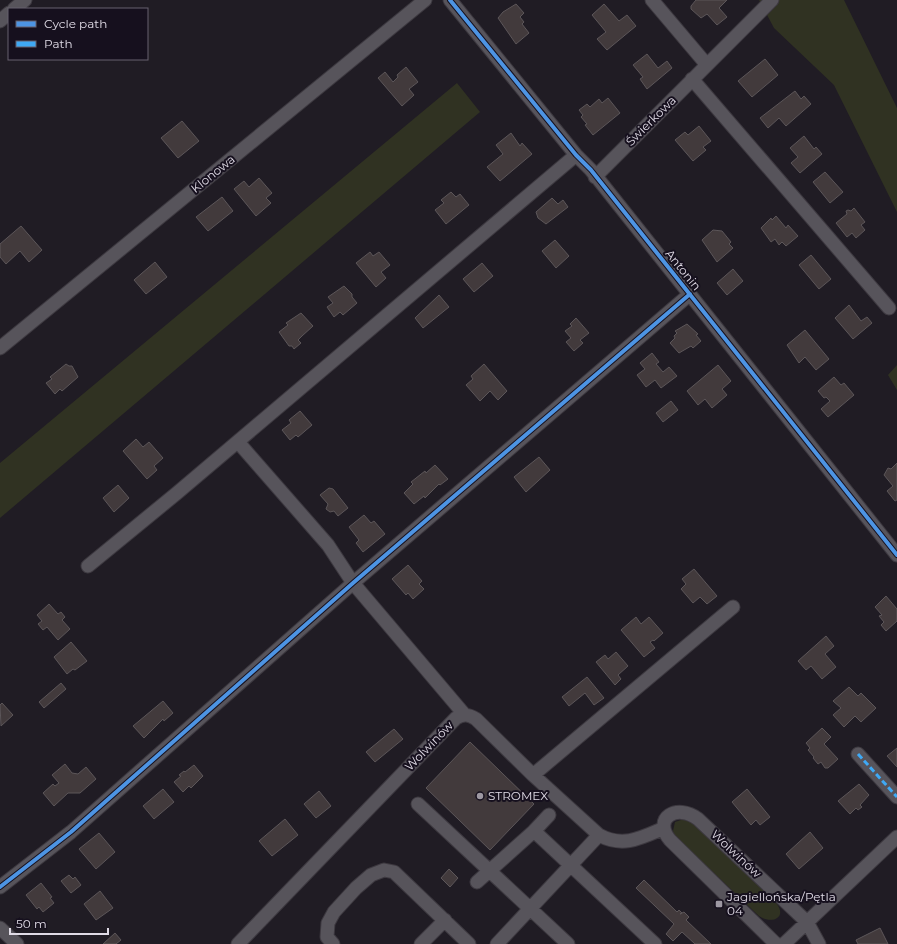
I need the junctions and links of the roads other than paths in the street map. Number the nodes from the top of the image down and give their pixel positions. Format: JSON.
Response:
{"nodes":[{"id":1,"x":25,"y":0,"type":"edge"},
{"id":2,"x":425,"y":0,"type":"edge"},
{"id":3,"x":450,"y":0,"type":"edge"},
{"id":4,"x":652,"y":0,"type":"edge"},
{"id":5,"x":772,"y":0,"type":"edge"},
{"id":6,"x":15,"y":8,"type":"edge"},
{"id":7,"x":8,"y":14,"type":"edge"},
{"id":8,"x":0,"y":21,"type":"edge"},
{"id":9,"x":707,"y":65,"type":"junction"},
{"id":10,"x":692,"y":79,"type":"junction"},
{"id":11,"x":576,"y":155,"type":"junction"},
{"id":12,"x":595,"y":177,"type":"junction"},
{"id":13,"x":690,"y":294,"type":"junction"},
{"id":14,"x":889,"y":308,"type":"dead end"},
{"id":15,"x":0,"y":348,"type":"edge"},
{"id":16,"x":238,"y":442,"type":"junction"},
{"id":17,"x":897,"y":555,"type":"edge"},
{"id":18,"x":88,"y":566,"type":"dead end"},
{"id":19,"x":353,"y":583,"type":"junction"},
{"id":20,"x":733,"y":607,"type":"dead end"},
{"id":21,"x":464,"y":714,"type":"junction"},
{"id":22,"x":858,"y":754,"type":"dead end"},
{"id":23,"x":533,"y":775,"type":"junction"},
{"id":24,"x":897,"y":797,"type":"edge"},
{"id":25,"x":418,"y":804,"type":"dead end"},
{"id":26,"x":549,"y":815,"type":"dead end"},
{"id":27,"x":664,"y":828,"type":"junction"},
{"id":28,"x":534,"y":831,"type":"junction"},
{"id":29,"x":599,"y":835,"type":"junction"},
{"id":30,"x":897,"y":837,"type":"edge"},
{"id":31,"x":571,"y":865,"type":"junction"},
{"id":32,"x":488,"y":871,"type":"junction"},
{"id":33,"x":477,"y":882,"type":"dead end"},
{"id":34,"x":0,"y":887,"type":"edge"},
{"id":35,"x":530,"y":910,"type":"junction"},
{"id":36,"x":445,"y":920,"type":"junction"},
{"id":37,"x":807,"y":922,"type":"junction"},
{"id":38,"x":0,"y":928,"type":"edge"},
{"id":39,"x":17,"y":944,"type":"edge"},
{"id":40,"x":238,"y":944,"type":"edge"},
{"id":41,"x":333,"y":944,"type":"edge"},
{"id":42,"x":421,"y":944,"type":"edge"},
{"id":43,"x":469,"y":944,"type":"edge"},
{"id":44,"x":497,"y":944,"type":"edge"},
{"id":45,"x":568,"y":944,"type":"edge"},
{"id":46,"x":655,"y":944,"type":"edge"},
{"id":47,"x":776,"y":944,"type":"edge"},
{"id":48,"x":784,"y":944,"type":"edge"},
{"id":49,"x":819,"y":944,"type":"edge"}],
"edges":[{"from":1,"to":6,"type":"street"},
{"from":2,"to":15,"type":"street","name":"Klonowa"},
{"from":3,"to":11,"type":"street","name":"Antonin"},
{"from":4,"to":9,"type":"street"},
{"from":5,"to":9,"type":"street","name":"Świerkowa"},
{"from":7,"to":8,"type":"street"},
{"from":9,"to":10,"type":"street","name":"Świerkowa"},
{"from":10,"to":12,"type":"street","name":"Świerkowa"},
{"from":10,"to":14,"type":"street"},
{"from":11,"to":12,"type":"street","name":"Antonin"},
{"from":11,"to":16,"type":"street"},
{"from":12,"to":13,"type":"street","name":"Antonin"},
{"from":13,"to":17,"type":"street","name":"Antonin"},
{"from":13,"to":19,"type":"street"},
{"from":16,"to":18,"type":"street"},
{"from":16,"to":19,"type":"street"},
{"from":19,"to":21,"type":"street"},
{"from":19,"to":34,"type":"street"},
{"from":20,"to":23,"type":"street"},
{"from":21,"to":23,"type":"street","name":"Wolwinów"},
{"from":21,"to":40,"type":"street","name":"Wolwinów"},
{"from":22,"to":24,"type":"street"},
{"from":23,"to":29,"type":"street","name":"Wolwinów"},
{"from":25,"to":32,"type":"street"},
{"from":26,"to":28,"type":"street"},
{"from":27,"to":29,"type":"street","name":"Wolwinów"},
{"from":27,"to":37,"type":"street","name":"Wolwinów"},
{"from":27,"to":47,"type":"street"},
{"from":28,"to":31,"type":"street"},
{"from":28,"to":32,"type":"street"},
{"from":29,"to":31,"type":"street"},
{"from":30,"to":37,"type":"street"},
{"from":31,"to":35,"type":"street"},
{"from":31,"to":46,"type":"street"},
{"from":32,"to":33,"type":"street"},
{"from":32,"to":35,"type":"street"},
{"from":35,"to":44,"type":"street"},
{"from":35,"to":45,"type":"street"},
{"from":36,"to":41,"type":"street"},
{"from":36,"to":42,"type":"street"},
{"from":36,"to":43,"type":"street"},
{"from":37,"to":48,"type":"street"},
{"from":37,"to":49,"type":"street"},
{"from":38,"to":39,"type":"street"}]}
